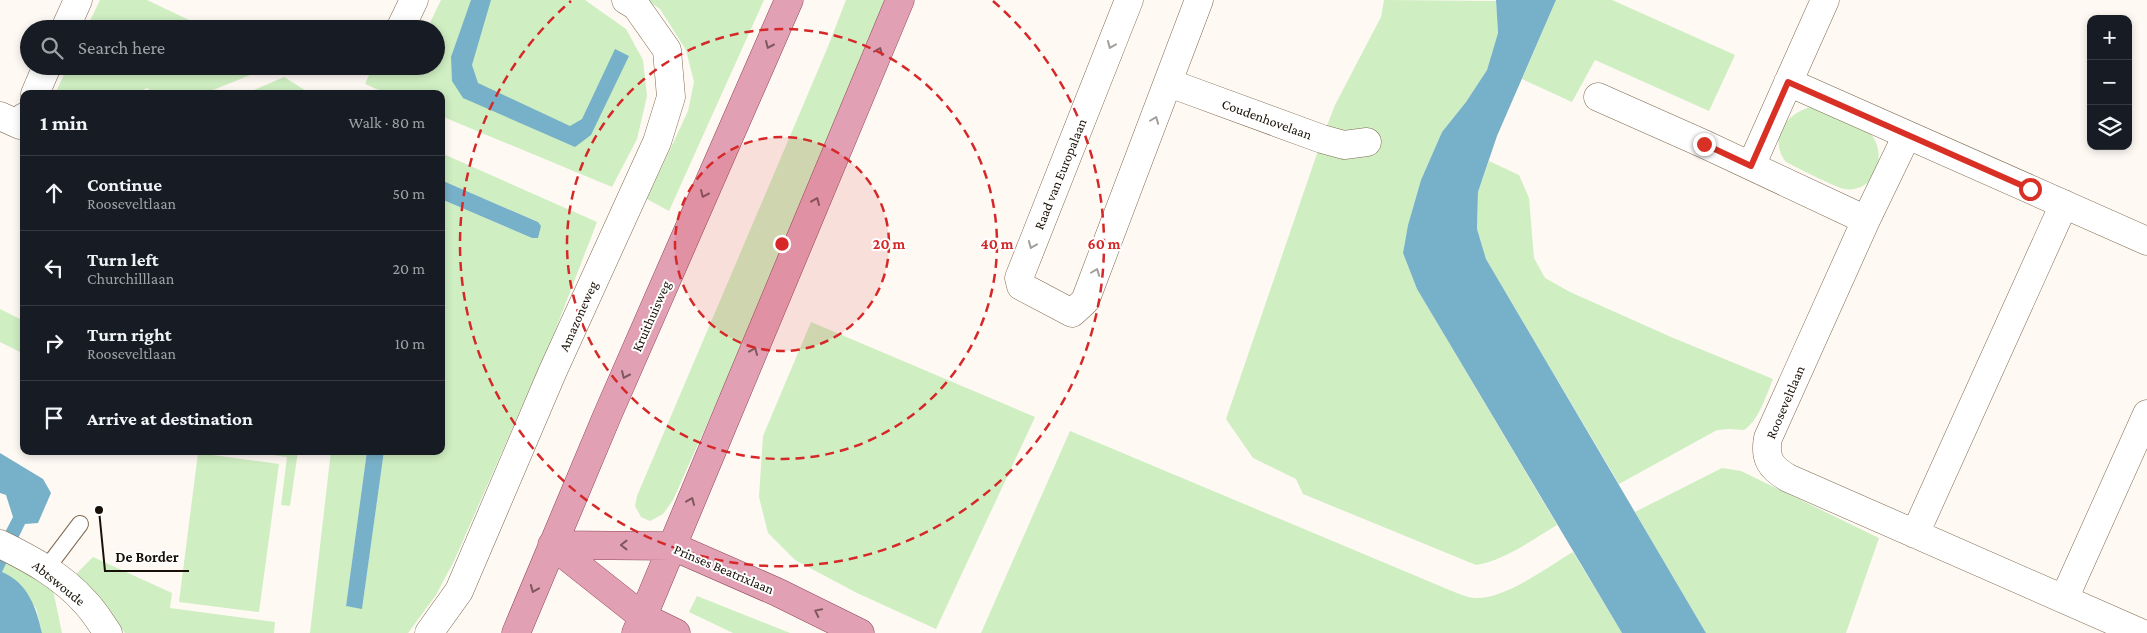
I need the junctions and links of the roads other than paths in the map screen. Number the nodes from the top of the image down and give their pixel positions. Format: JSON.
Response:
{"nodes":[{"id":1,"x":78,"y":0,"type":"edge"},
{"id":2,"x":414,"y":0,"type":"edge"},
{"id":3,"x":626,"y":0,"type":"edge"},
{"id":4,"x":789,"y":0,"type":"edge"},
{"id":5,"x":900,"y":0,"type":"edge"},
{"id":6,"x":1129,"y":0,"type":"edge"},
{"id":7,"x":1199,"y":0,"type":"edge"},
{"id":8,"x":1825,"y":0,"type":"edge"},
{"id":9,"x":69,"y":20,"type":"edge"},
{"id":10,"x":404,"y":20,"type":"edge"},
{"id":11,"x":43,"y":75,"type":"edge"},
{"id":12,"x":1788,"y":82,"type":"junction"},
{"id":13,"x":1169,"y":83,"type":"junction"},
{"id":14,"x":37,"y":90,"type":"edge"},
{"id":15,"x":1598,"y":97,"type":"dead end"},
{"id":16,"x":0,"y":116,"type":"edge"},
{"id":17,"x":20,"y":124,"type":"edge"},
{"id":18,"x":1907,"y":135,"type":"junction"},
{"id":19,"x":1367,"y":142,"type":"dead end"},
{"id":20,"x":1751,"y":166,"type":"junction"},
{"id":21,"x":2064,"y":204,"type":"junction"},
{"id":22,"x":1866,"y":220,"type":"junction"},
{"id":23,"x":2147,"y":241,"type":"edge"},
{"id":24,"x":2147,"y":414,"type":"edge"},
{"id":25,"x":80,"y":524,"type":"dead end"},
{"id":26,"x":1915,"y":534,"type":"junction"},
{"id":27,"x":552,"y":545,"type":"junction"},
{"id":28,"x":672,"y":546,"type":"junction"},
{"id":29,"x":12,"y":549,"type":"edge"},
{"id":30,"x":46,"y":569,"type":"junction"},
{"id":31,"x":2064,"y":600,"type":"junction"},
{"id":32,"x":640,"y":625,"type":"edge"},
{"id":33,"x":108,"y":633,"type":"edge"},
{"id":34,"x":429,"y":633,"type":"edge"},
{"id":35,"x":516,"y":633,"type":"edge"},
{"id":36,"x":676,"y":633,"type":"edge"},
{"id":37,"x":860,"y":633,"type":"edge"},
{"id":38,"x":2141,"y":633,"type":"edge"}],
"edges":[{"from":1,"to":9,"type":"street"},
{"from":2,"to":10,"type":"street"},
{"from":3,"to":34,"type":"street","name":"Amazoneweg"},
{"from":4,"to":27,"type":"main road","name":"Kruithuisweg","one_way":true},
{"from":28,"to":5,"type":"main road","one_way":true},
{"from":6,"to":13,"type":"street","name":"Raad van Europalaan","one_way":true},
{"from":7,"to":13,"type":"street","name":"Raad van Europalaan"},
{"from":8,"to":12,"type":"street"},
{"from":11,"to":14,"type":"street"},
{"from":12,"to":18,"type":"street"},
{"from":12,"to":20,"type":"street"},
{"from":13,"to":19,"type":"street","name":"Coudenhovelaan"},
{"from":15,"to":20,"type":"street"},
{"from":16,"to":17,"type":"street"},
{"from":18,"to":21,"type":"street"},
{"from":18,"to":22,"type":"street","name":"Rooseveltlaan"},
{"from":20,"to":22,"type":"street"},
{"from":21,"to":23,"type":"street"},
{"from":21,"to":26,"type":"street"},
{"from":22,"to":26,"type":"street","name":"Rooseveltlaan"},
{"from":24,"to":31,"type":"street"},
{"from":25,"to":30,"type":"lane"},
{"from":26,"to":31,"type":"street","name":"Rooseveltlaan"},
{"from":28,"to":27,"type":"main road","name":"Prinses Beatrixlaan","one_way":true},
{"from":27,"to":32,"type":"main road"},
{"from":27,"to":35,"type":"main road","name":"Kruithuisweg","one_way":true},
{"from":28,"to":32,"type":"main road"},
{"from":37,"to":28,"type":"main road","name":"Prinses Beatrixlaan","one_way":true},
{"from":29,"to":30,"type":"street","name":"Abtswoude"},
{"from":30,"to":33,"type":"street","name":"Abtswoude"},
{"from":31,"to":38,"type":"street","name":"Rooseveltlaan"},
{"from":32,"to":36,"type":"main road"}]}
